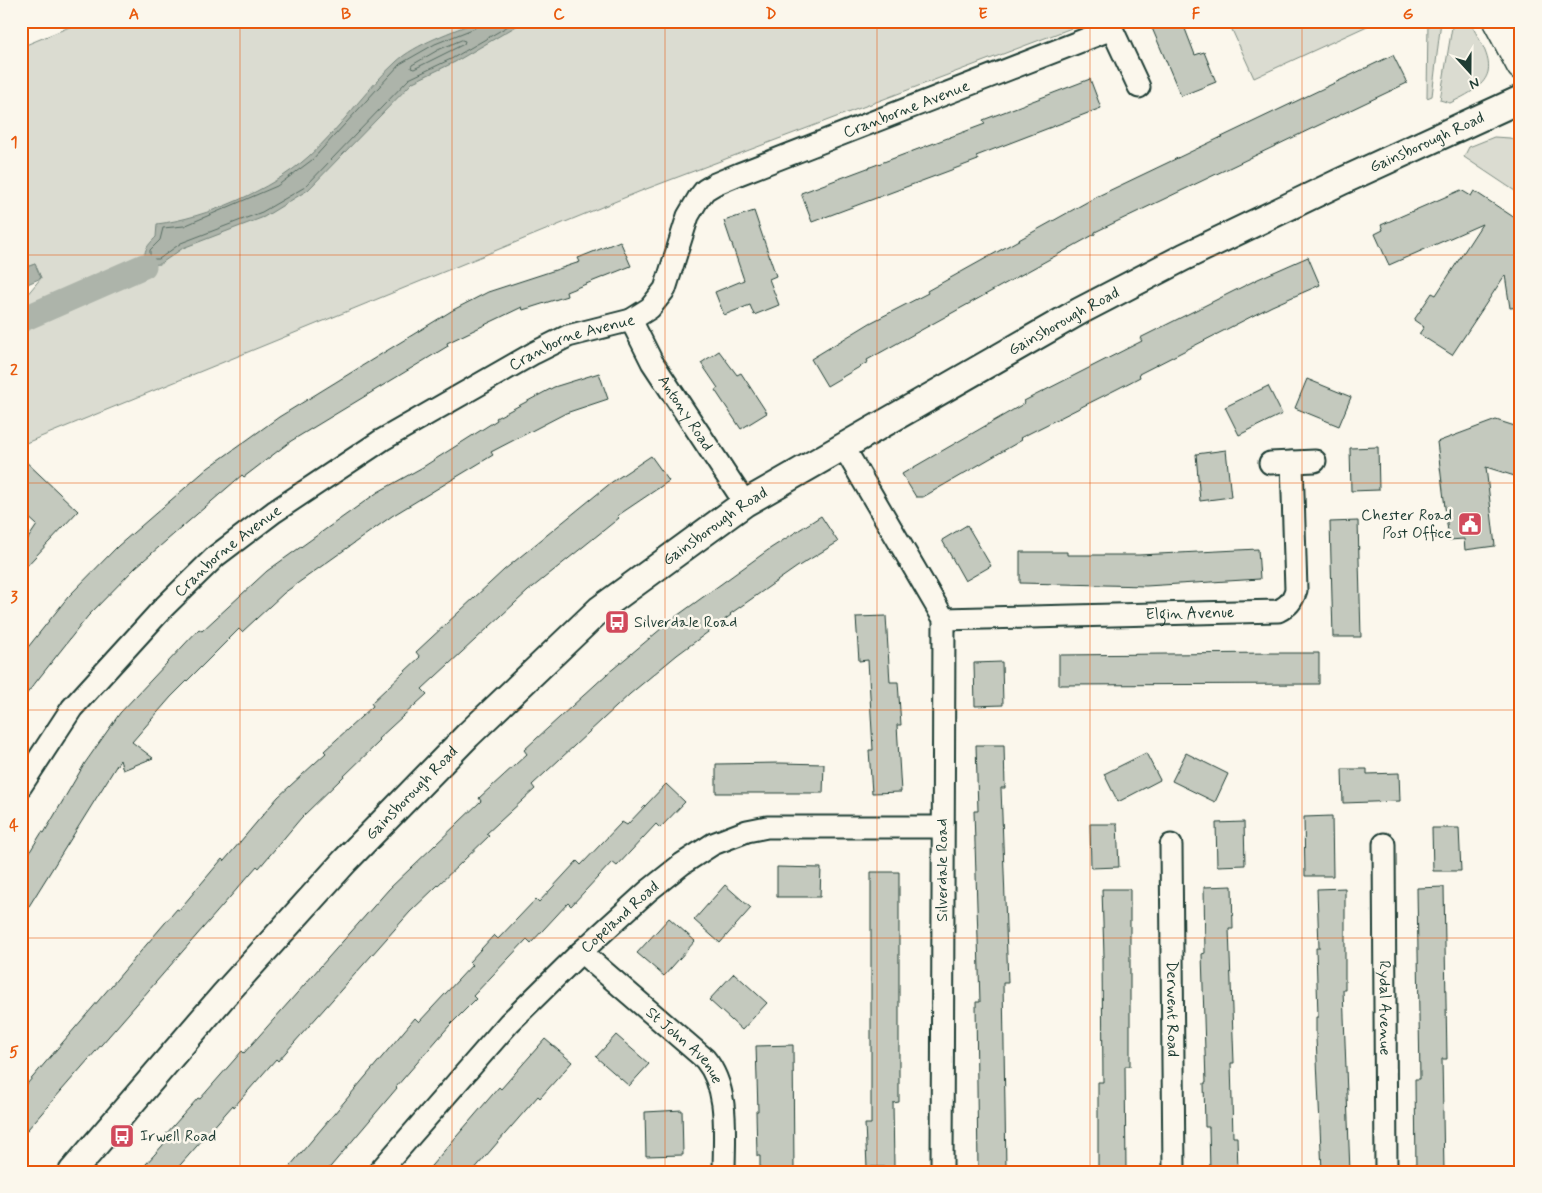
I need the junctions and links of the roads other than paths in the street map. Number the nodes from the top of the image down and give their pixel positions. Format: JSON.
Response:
{"nodes":[{"id":1,"x":1497,"y":21,"type":"edge"},
{"id":2,"x":1521,"y":66,"type":"edge"},
{"id":3,"x":1138,"y":88,"type":"dead end"},
{"id":4,"x":1521,"y":99,"type":"edge"},
{"id":5,"x":631,"y":320,"type":"junction"},
{"id":6,"x":843,"y":446,"type":"junction"},
{"id":7,"x":1315,"y":461,"type":"dead end"},
{"id":8,"x":1292,"y":462,"type":"junction"},
{"id":9,"x":1270,"y":463,"type":"dead end"},
{"id":10,"x":746,"y":502,"type":"junction"},
{"id":11,"x":944,"y":619,"type":"junction"},
{"id":12,"x":21,"y":786,"type":"edge"},
{"id":13,"x":942,"y":827,"type":"junction"},
{"id":14,"x":1384,"y":844,"type":"dead end"},
{"id":15,"x":1171,"y":845,"type":"dead end"},
{"id":16,"x":581,"y":952,"type":"junction"},
{"id":17,"x":72,"y":1172,"type":"edge"},
{"id":18,"x":379,"y":1172,"type":"edge"},
{"id":19,"x":724,"y":1172,"type":"edge"},
{"id":20,"x":942,"y":1172,"type":"edge"},
{"id":21,"x":1174,"y":1172,"type":"edge"},
{"id":22,"x":1386,"y":1172,"type":"edge"}],
"edges":[{"from":1,"to":2,"type":"highway"},
{"from":3,"to":5,"type":"street","name":"Cranborne Avenue"},
{"from":4,"to":6,"type":"street","name":"Gainsborough Road"},
{"from":5,"to":10,"type":"street","name":"Antony Road"},
{"from":5,"to":12,"type":"street","name":"Cranborne Avenue"},
{"from":6,"to":10,"type":"street","name":"Gainsborough Road"},
{"from":6,"to":11,"type":"street"},
{"from":7,"to":8,"type":"street"},
{"from":8,"to":9,"type":"street"},
{"from":8,"to":11,"type":"street","name":"Elgin Avenue"},
{"from":10,"to":17,"type":"street","name":"Gainsborough Road"},
{"from":11,"to":13,"type":"street","name":"Silverdale Road"},
{"from":13,"to":16,"type":"street","name":"Copeland Road"},
{"from":13,"to":20,"type":"street","name":"Silverdale Road"},
{"from":14,"to":22,"type":"street","name":"Rydal Avenue"},
{"from":15,"to":21,"type":"street","name":"Derwent Road"},
{"from":16,"to":18,"type":"street","name":"Copeland Road"},
{"from":16,"to":19,"type":"street","name":"St John Avenue"}]}
